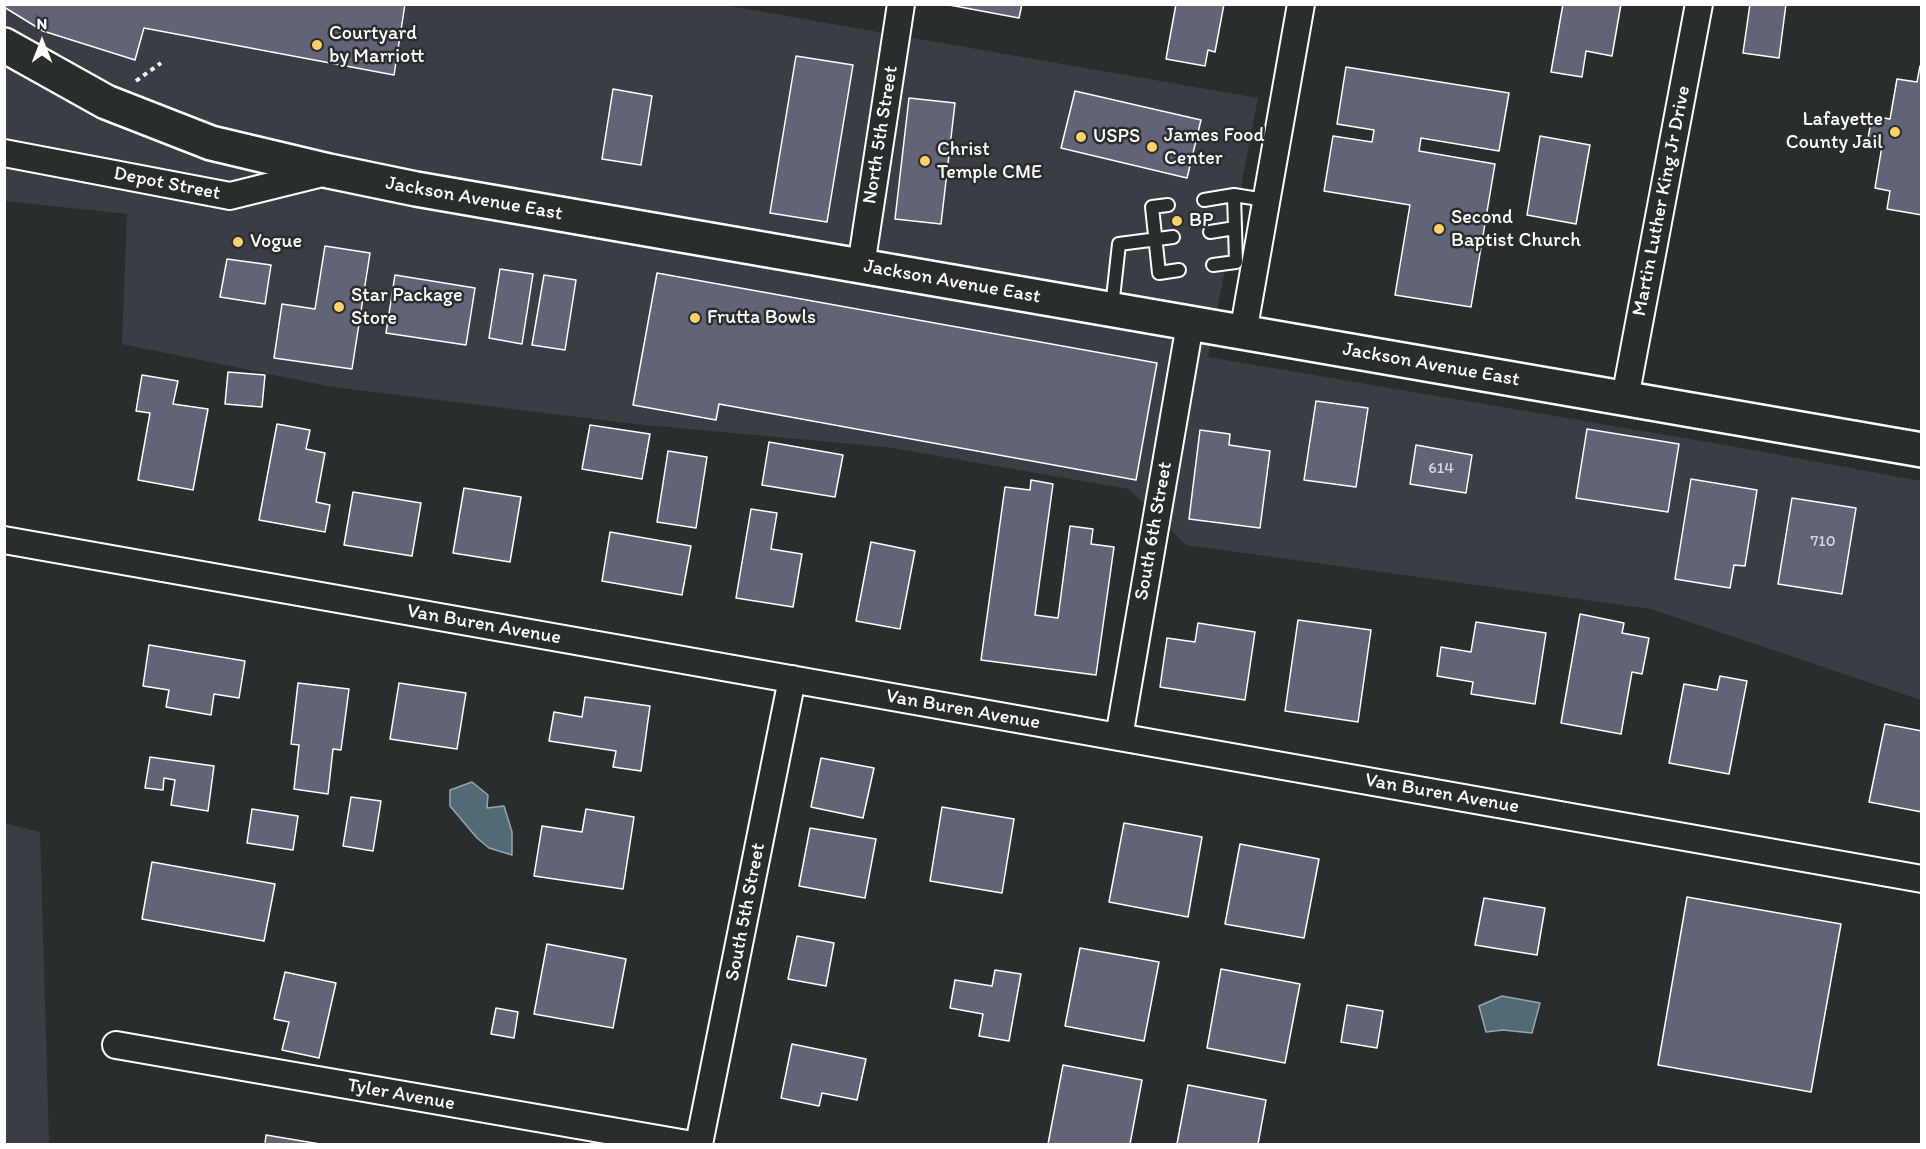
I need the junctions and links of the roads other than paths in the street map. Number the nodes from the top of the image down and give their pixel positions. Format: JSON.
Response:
{"nodes":[{"id":1,"x":901,"y":4,"type":"edge"},
{"id":2,"x":1301,"y":4,"type":"edge"},
{"id":3,"x":1699,"y":4,"type":"edge"},
{"id":4,"x":4,"y":45,"type":"edge"},
{"id":5,"x":4,"y":153,"type":"edge"},
{"id":6,"x":329,"y":171,"type":"junction"},
{"id":7,"x":1234,"y":195,"type":"junction"},
{"id":8,"x":1204,"y":200,"type":"dead end"},
{"id":9,"x":1265,"y":200,"type":"junction"},
{"id":10,"x":1168,"y":205,"type":"dead end"},
{"id":11,"x":1235,"y":228,"type":"junction"},
{"id":12,"x":1210,"y":232,"type":"dead end"},
{"id":13,"x":1173,"y":237,"type":"dead end"},
{"id":14,"x":1155,"y":240,"type":"junction"},
{"id":15,"x":1212,"y":265,"type":"dead end"},
{"id":16,"x":861,"y":266,"type":"junction"},
{"id":17,"x":1179,"y":270,"type":"dead end"},
{"id":18,"x":1112,"y":310,"type":"junction"},
{"id":19,"x":1190,"y":324,"type":"junction"},
{"id":20,"x":1243,"y":333,"type":"junction"},
{"id":21,"x":1625,"y":398,"type":"junction"},
{"id":22,"x":1922,"y":450,"type":"edge"},
{"id":23,"x":4,"y":540,"type":"edge"},
{"id":24,"x":792,"y":680,"type":"junction"},
{"id":25,"x":1119,"y":737,"type":"junction"},
{"id":26,"x":1922,"y":879,"type":"edge"},
{"id":27,"x":116,"y":1045,"type":"dead end"},
{"id":28,"x":687,"y":1144,"type":"edge"},
{"id":29,"x":699,"y":1144,"type":"edge"}],
"edges":[{"from":1,"to":16,"type":"street","name":"North 5th Street"},
{"from":2,"to":9,"type":"street"},
{"from":3,"to":21,"type":"street","name":"Martin Luther King Jr Drive"},
{"from":4,"to":6,"type":"main road","name":"Jackson Avenue East"},
{"from":5,"to":6,"type":"street","name":"Depot Street"},
{"from":6,"to":16,"type":"main road","name":"Jackson Avenue East"},
{"from":7,"to":8,"type":"lane"},
{"from":7,"to":9,"type":"lane"},
{"from":7,"to":11,"type":"lane"},
{"from":9,"to":20,"type":"street"},
{"from":10,"to":14,"type":"lane"},
{"from":11,"to":12,"type":"lane"},
{"from":11,"to":15,"type":"lane"},
{"from":13,"to":14,"type":"lane"},
{"from":14,"to":17,"type":"lane"},
{"from":14,"to":18,"type":"lane"},
{"from":16,"to":18,"type":"main road","name":"Jackson Avenue East"},
{"from":18,"to":19,"type":"main road","name":"Jackson Avenue East"},
{"from":19,"to":20,"type":"main road","name":"Jackson Avenue East"},
{"from":19,"to":25,"type":"street","name":"South 6th Street"},
{"from":20,"to":21,"type":"main road","name":"Jackson Avenue East"},
{"from":21,"to":22,"type":"main road","name":"Jackson Avenue East"},
{"from":23,"to":24,"type":"street","name":"Van Buren Avenue"},
{"from":24,"to":25,"type":"street","name":"Van Buren Avenue"},
{"from":24,"to":29,"type":"street","name":"South 5th Street"},
{"from":25,"to":26,"type":"street","name":"Van Buren Avenue"},
{"from":27,"to":28,"type":"street","name":"Tyler Avenue"}]}
